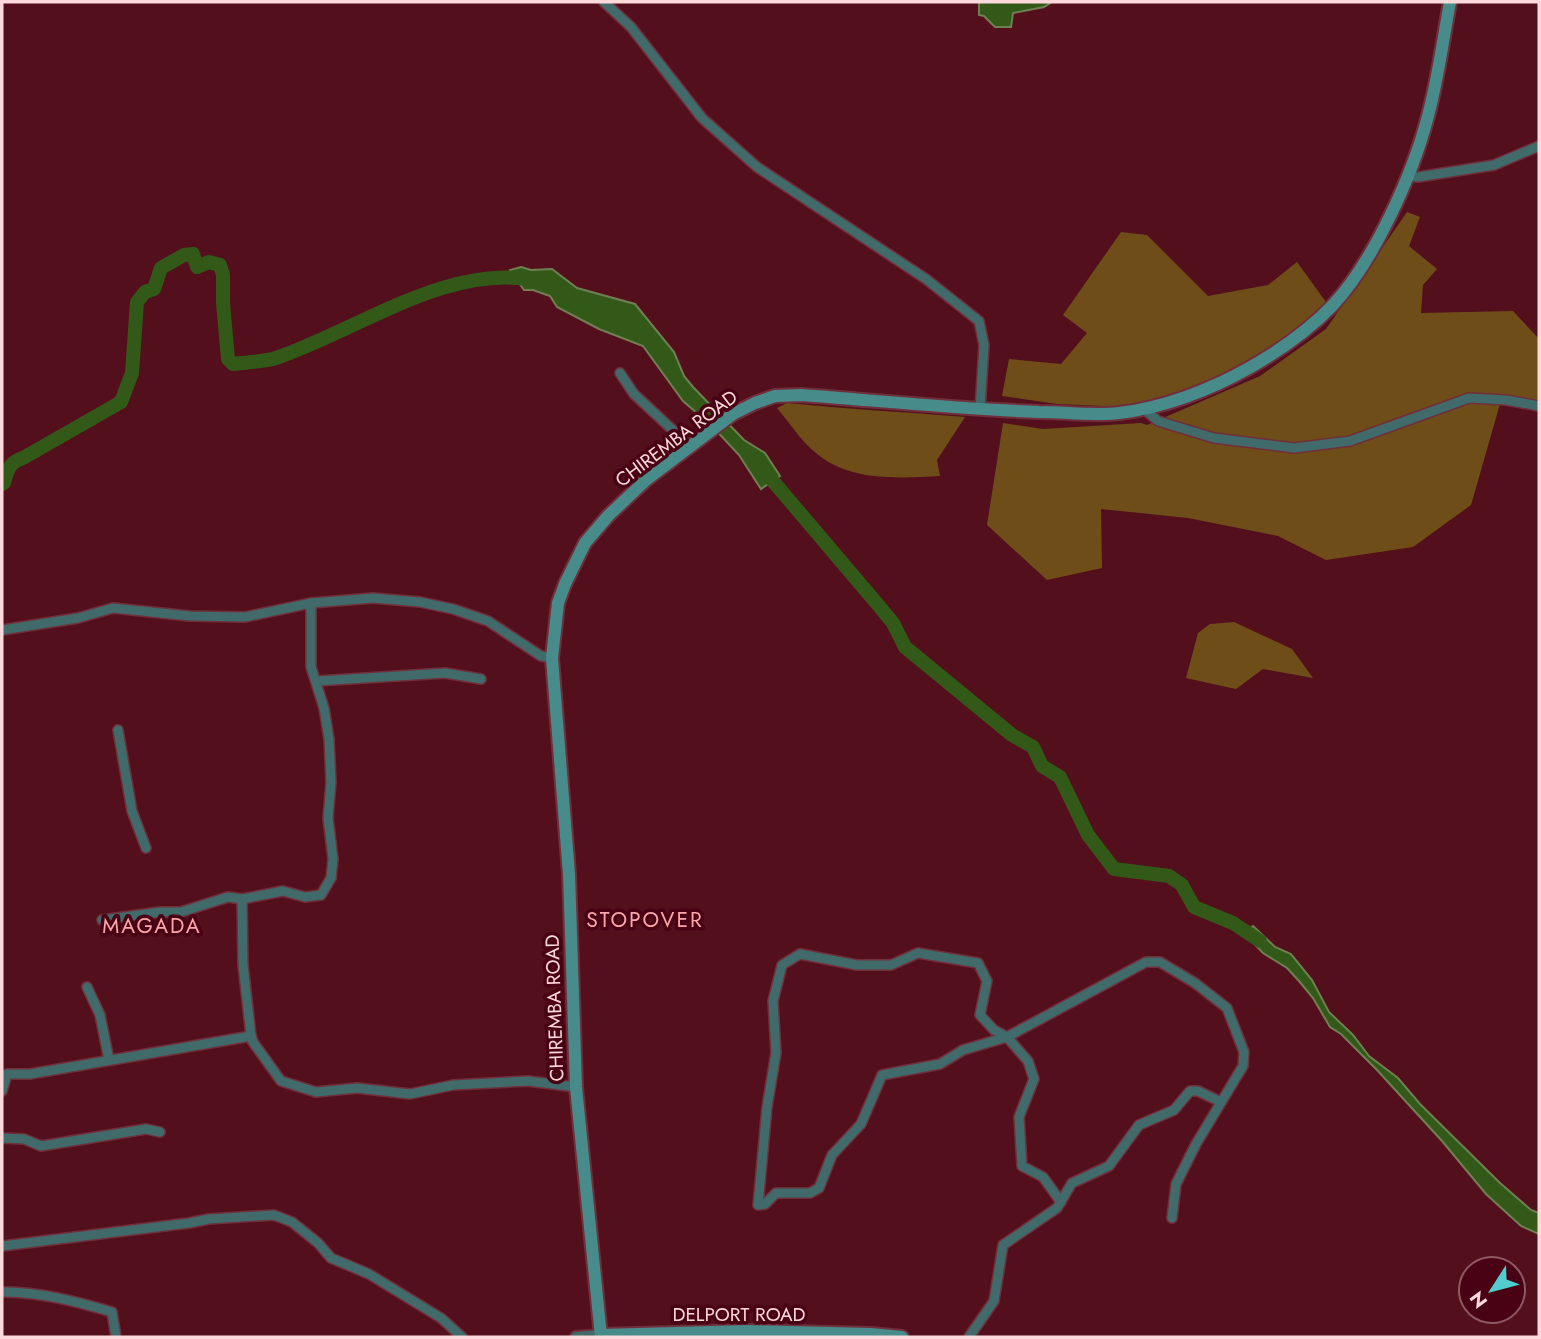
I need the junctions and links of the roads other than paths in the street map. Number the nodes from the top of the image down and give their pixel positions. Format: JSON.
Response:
{"nodes":[{"id":1,"x":604,"y":2,"type":"edge"},
{"id":2,"x":1450,"y":2,"type":"edge"},
{"id":3,"x":1539,"y":146,"type":"edge"},
{"id":4,"x":1409,"y":176,"type":"junction"},
{"id":5,"x":620,"y":373,"type":"dead end"},
{"id":6,"x":1539,"y":406,"type":"edge"},
{"id":7,"x":1144,"y":409,"type":"junction"},
{"id":8,"x":980,"y":410,"type":"junction"},
{"id":9,"x":690,"y":446,"type":"junction"},
{"id":10,"x":311,"y":603,"type":"junction"},
{"id":11,"x":2,"y":630,"type":"edge"},
{"id":12,"x":552,"y":658,"type":"junction"},
{"id":13,"x":481,"y":679,"type":"dead end"},
{"id":14,"x":317,"y":681,"type":"junction"},
{"id":15,"x":118,"y":730,"type":"dead end"},
{"id":16,"x":146,"y":848,"type":"dead end"},
{"id":17,"x":242,"y":899,"type":"junction"},
{"id":18,"x":102,"y":919,"type":"dead end"},
{"id":19,"x":87,"y":987,"type":"dead end"},
{"id":20,"x":251,"y":1036,"type":"junction"},
{"id":21,"x":1007,"y":1037,"type":"junction"},
{"id":22,"x":109,"y":1060,"type":"junction"},
{"id":23,"x":576,"y":1087,"type":"junction"},
{"id":24,"x":2,"y":1091,"type":"edge"},
{"id":25,"x":1221,"y":1102,"type":"junction"},
{"id":26,"x":160,"y":1132,"type":"dead end"},
{"id":27,"x":2,"y":1138,"type":"edge"},
{"id":28,"x":1061,"y":1202,"type":"junction"},
{"id":29,"x":1172,"y":1218,"type":"dead end"},
{"id":30,"x":2,"y":1246,"type":"edge"},
{"id":31,"x":2,"y":1292,"type":"edge"},
{"id":32,"x":601,"y":1336,"type":"edge"},
{"id":33,"x":116,"y":1337,"type":"edge"},
{"id":34,"x":463,"y":1337,"type":"edge"},
{"id":35,"x":576,"y":1337,"type":"edge"},
{"id":36,"x":902,"y":1337,"type":"edge"},
{"id":37,"x":970,"y":1337,"type":"edge"}],
"edges":[{"from":1,"to":8,"type":"street"},
{"from":2,"to":4,"type":"main road","name":"CHIREMBA ROAD"},
{"from":3,"to":4,"type":"street"},
{"from":4,"to":7,"type":"main road","name":"CHIREMBA ROAD"},
{"from":5,"to":9,"type":"street"},
{"from":6,"to":7,"type":"street"},
{"from":7,"to":8,"type":"main road","name":"CHIREMBA ROAD"},
{"from":8,"to":9,"type":"main road","name":"CHIREMBA ROAD"},
{"from":9,"to":12,"type":"main road","name":"CHIREMBA ROAD"},
{"from":10,"to":11,"type":"street"},
{"from":10,"to":12,"type":"street"},
{"from":10,"to":14,"type":"street"},
{"from":12,"to":23,"type":"main road","name":"CHIREMBA ROAD"},
{"from":13,"to":14,"type":"street"},
{"from":14,"to":17,"type":"street"},
{"from":15,"to":16,"type":"street"},
{"from":17,"to":18,"type":"street"},
{"from":17,"to":20,"type":"street"},
{"from":19,"to":22,"type":"street"},
{"from":20,"to":22,"type":"street"},
{"from":20,"to":23,"type":"street"},
{"from":21,"to":21,"type":"street"},
{"from":21,"to":25,"type":"street"},
{"from":21,"to":28,"type":"street"},
{"from":22,"to":24,"type":"street"},
{"from":23,"to":32,"type":"main road","name":"CHIREMBA ROAD"},
{"from":25,"to":28,"type":"street"},
{"from":25,"to":29,"type":"street"},
{"from":26,"to":27,"type":"street"},
{"from":28,"to":37,"type":"street"},
{"from":30,"to":34,"type":"street"},
{"from":31,"to":33,"type":"street"},
{"from":32,"to":35,"type":"street","name":"DELPORT ROAD"},
{"from":32,"to":36,"type":"main road","name":"DELPORT ROAD"}]}
